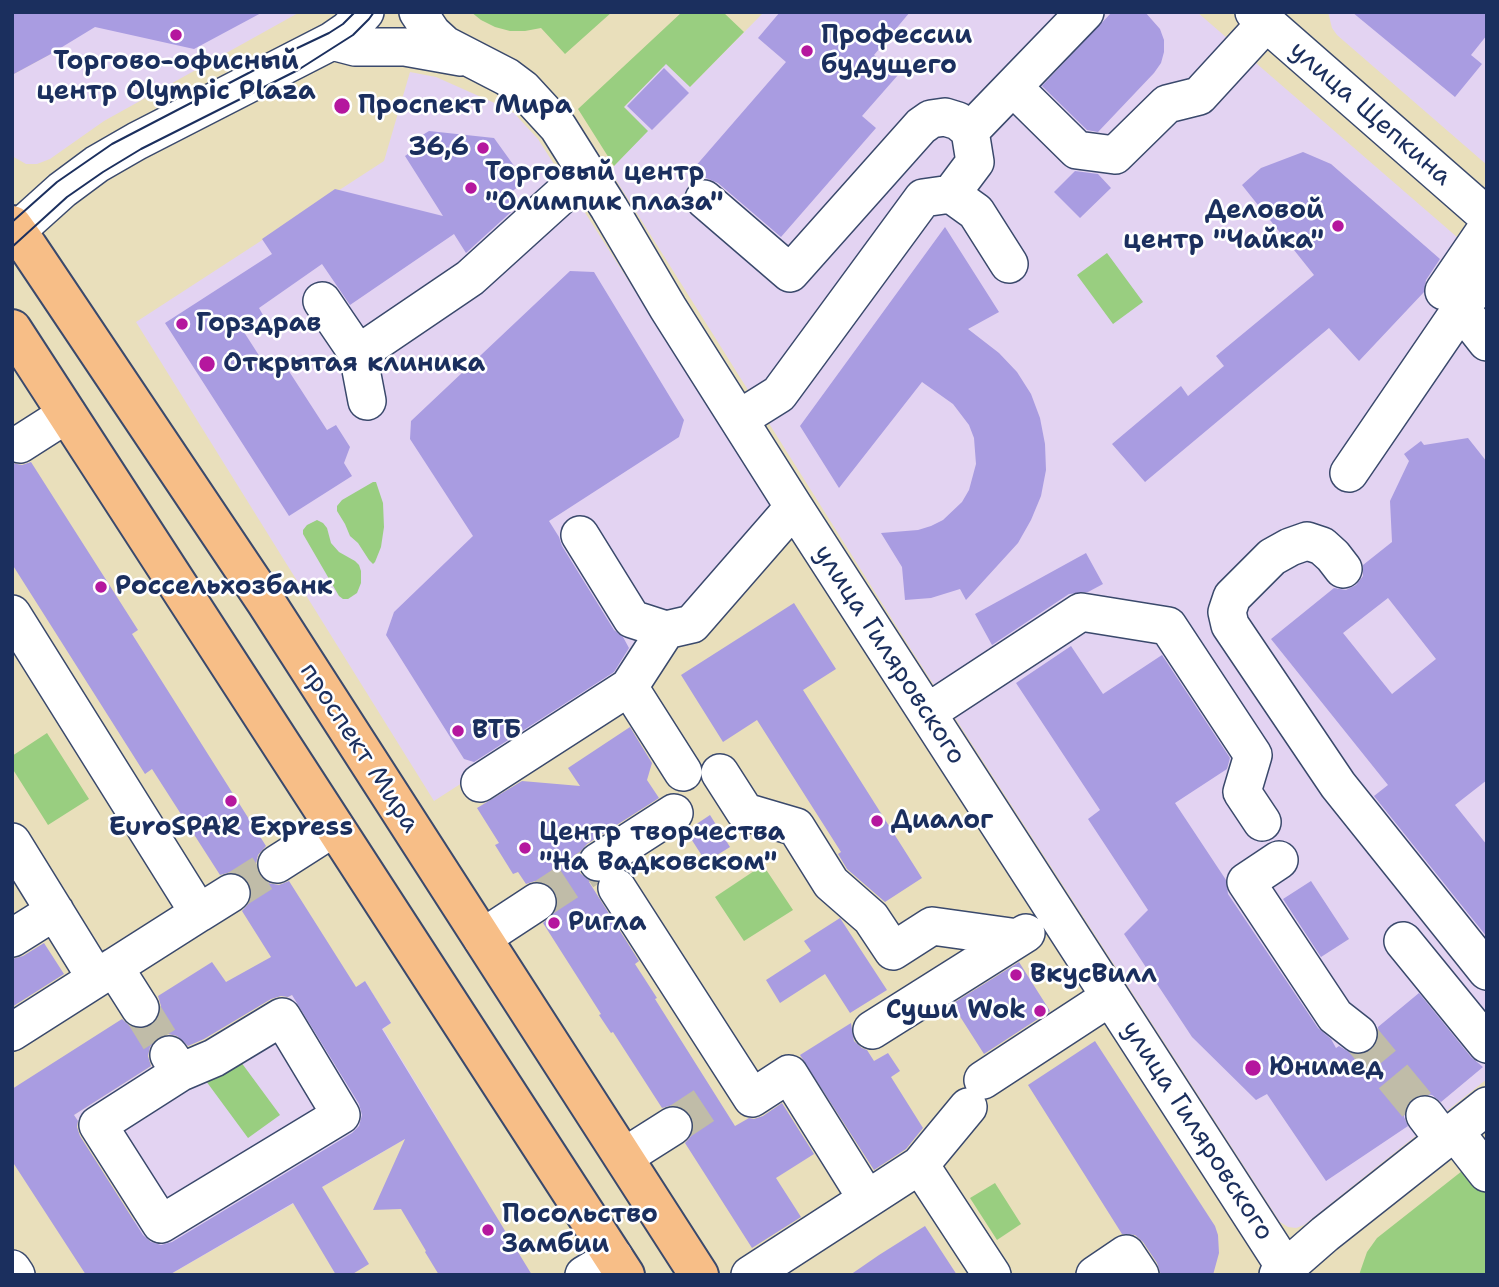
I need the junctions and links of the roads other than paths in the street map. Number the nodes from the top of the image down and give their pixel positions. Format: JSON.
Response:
{"nodes":[{"id":1,"x":365,"y":12,"type":"edge"},
{"id":2,"x":418,"y":12,"type":"edge"},
{"id":3,"x":1085,"y":12,"type":"edge"},
{"id":4,"x":1275,"y":21,"type":"edge"},
{"id":5,"x":332,"y":41,"type":"junction"},
{"id":6,"x":468,"y":58,"type":"junction"},
{"id":7,"x":1013,"y":87,"type":"junction"},
{"id":8,"x":970,"y":131,"type":"junction"},
{"id":9,"x":587,"y":172,"type":"junction"},
{"id":10,"x":951,"y":194,"type":"junction"},
{"id":11,"x":704,"y":199,"type":"dead end"},
{"id":12,"x":1487,"y":216,"type":"edge"},
{"id":13,"x":1487,"y":228,"type":"edge"},
{"id":14,"x":14,"y":231,"type":"edge"},
{"id":15,"x":1009,"y":264,"type":"dead end"},
{"id":16,"x":1487,"y":271,"type":"edge"},
{"id":17,"x":322,"y":301,"type":"dead end"},
{"id":18,"x":1477,"y":318,"type":"edge"},
{"id":19,"x":12,"y":329,"type":"edge"},
{"id":20,"x":358,"y":354,"type":"junction"},
{"id":21,"x":1393,"y":367,"type":"dead end"},
{"id":22,"x":367,"y":401,"type":"dead end"},
{"id":23,"x":67,"y":414,"type":"junction"},
{"id":24,"x":739,"y":419,"type":"junction"},
{"id":25,"x":20,"y":444,"type":"dead end"},
{"id":26,"x":1349,"y":473,"type":"dead end"},
{"id":27,"x":794,"y":507,"type":"junction"},
{"id":28,"x":580,"y":536,"type":"dead end"},
{"id":29,"x":1343,"y":569,"type":"dead end"},
{"id":30,"x":12,"y":614,"type":"edge"},
{"id":31,"x":666,"y":630,"type":"junction"},
{"id":32,"x":629,"y":687,"type":"junction"},
{"id":33,"x":927,"y":713,"type":"junction"},
{"id":34,"x":683,"y":772,"type":"dead end"},
{"id":35,"x":720,"y":773,"type":"dead end"},
{"id":36,"x":480,"y":783,"type":"dead end"},
{"id":37,"x":674,"y":813,"type":"dead end"},
{"id":38,"x":1262,"y":822,"type":"dead end"},
{"id":39,"x":335,"y":827,"type":"junction"},
{"id":40,"x":12,"y":842,"type":"edge"},
{"id":41,"x":1279,"y":859,"type":"dead end"},
{"id":42,"x":277,"y":864,"type":"tunnel mouth"},
{"id":43,"x":231,"y":893,"type":"tunnel mouth"},
{"id":44,"x":537,"y":902,"type":"tunnel mouth"},
{"id":45,"x":55,"y":911,"type":"junction"},
{"id":46,"x":199,"y":913,"type":"junction"},
{"id":47,"x":1056,"y":914,"type":"junction"},
{"id":48,"x":12,"y":937,"type":"edge"},
{"id":49,"x":482,"y":938,"type":"junction"},
{"id":50,"x":1018,"y":938,"type":"junction"},
{"id":51,"x":1403,"y":941,"type":"dead end"},
{"id":52,"x":1487,"y":971,"type":"edge"},
{"id":53,"x":105,"y":973,"type":"junction"},
{"id":54,"x":1110,"y":997,"type":"junction"},
{"id":55,"x":140,"y":1008,"type":"tunnel mouth"},
{"id":56,"x":872,"y":1030,"type":"dead end"},
{"id":57,"x":12,"y":1032,"type":"edge"},
{"id":58,"x":1358,"y":1034,"type":"tunnel mouth"},
{"id":59,"x":1487,"y":1044,"type":"edge"},
{"id":60,"x":175,"y":1063,"type":"joint"},
{"id":61,"x":1487,"y":1106,"type":"edge"},
{"id":62,"x":673,"y":1126,"type":"tunnel mouth"},
{"id":63,"x":1441,"y":1129,"type":"junction"},
{"id":64,"x":624,"y":1157,"type":"junction"},
{"id":65,"x":920,"y":1165,"type":"junction"},
{"id":66,"x":1487,"y":1172,"type":"edge"},
{"id":67,"x":867,"y":1199,"type":"junction"},
{"id":68,"x":12,"y":1269,"type":"edge"},
{"id":69,"x":608,"y":1269,"type":"edge"},
{"id":70,"x":1284,"y":1272,"type":"edge"},
{"id":71,"x":16,"y":1275,"type":"edge"},
{"id":72,"x":699,"y":1275,"type":"edge"},
{"id":73,"x":750,"y":1275,"type":"edge"},
{"id":74,"x":992,"y":1275,"type":"edge"},
{"id":75,"x":1095,"y":1275,"type":"edge"},
{"id":76,"x":1140,"y":1275,"type":"edge"}],
"edges":[{"from":1,"to":5,"type":"street"},
{"from":2,"to":6,"type":"street","name":"улица Гиляровского"},
{"from":3,"to":7,"type":"street"},
{"from":4,"to":7,"type":"street"},
{"from":4,"to":12,"type":"street","name":"улица Щепкина"},
{"from":5,"to":6,"type":"street","name":"улица Гиляровского"},
{"from":5,"to":14,"type":"street"},
{"from":6,"to":9,"type":"street","name":"улица Гиляровского"},
{"from":7,"to":8,"type":"street"},
{"from":8,"to":10,"type":"street"},
{"from":8,"to":11,"type":"street"},
{"from":9,"to":20,"type":"street"},
{"from":9,"to":24,"type":"street","name":"улица Гиляровского"},
{"from":10,"to":15,"type":"street"},
{"from":10,"to":24,"type":"street"},
{"from":13,"to":21,"type":"street"},
{"from":14,"to":49,"type":"main road","name":"проспект Мира"},
{"from":16,"to":18,"type":"street"},
{"from":17,"to":20,"type":"street"},
{"from":18,"to":26,"type":"street"},
{"from":19,"to":23,"type":"main road"},
{"from":20,"to":22,"type":"street"},
{"from":23,"to":25,"type":"street"},
{"from":23,"to":39,"type":"main road"},
{"from":24,"to":27,"type":"street","name":"улица Гиляровского"},
{"from":27,"to":31,"type":"street"},
{"from":27,"to":33,"type":"street","name":"улица Гиляровского"},
{"from":28,"to":31,"type":"street"},
{"from":29,"to":52,"type":"street"},
{"from":30,"to":46,"type":"street"},
{"from":31,"to":32,"type":"street"},
{"from":32,"to":34,"type":"street"},
{"from":32,"to":36,"type":"street"},
{"from":33,"to":38,"type":"street"},
{"from":33,"to":47,"type":"street","name":"улица Гиляровского"},
{"from":35,"to":50,"type":"street"},
{"from":37,"to":67,"type":"street"},
{"from":39,"to":42,"type":"street"},
{"from":39,"to":69,"type":"main road"},
{"from":40,"to":45,"type":"street"},
{"from":41,"to":58,"type":"street"},
{"from":43,"to":46,"type":"street"},
{"from":44,"to":49,"type":"street"},
{"from":45,"to":48,"type":"street"},
{"from":45,"to":53,"type":"street"},
{"from":46,"to":53,"type":"street"},
{"from":47,"to":50,"type":"street"},
{"from":47,"to":54,"type":"street","name":"улица Гиляровского"},
{"from":49,"to":64,"type":"main road","name":"проспект Мира"},
{"from":50,"to":56,"type":"street"},
{"from":51,"to":59,"type":"street"},
{"from":53,"to":55,"type":"street"},
{"from":53,"to":57,"type":"street"},
{"from":54,"to":65,"type":"street"},
{"from":54,"to":70,"type":"street","name":"улица Гиляровского"},
{"from":60,"to":60,"type":"street"},
{"from":61,"to":63,"type":"street"},
{"from":62,"to":64,"type":"street"},
{"from":63,"to":66,"type":"street"},
{"from":63,"to":70,"type":"street"},
{"from":64,"to":72,"type":"main road","name":"проспект Мира"},
{"from":65,"to":67,"type":"street"},
{"from":65,"to":74,"type":"street"},
{"from":67,"to":73,"type":"street"},
{"from":68,"to":71,"type":"street"},
{"from":75,"to":76,"type":"street"}]}
